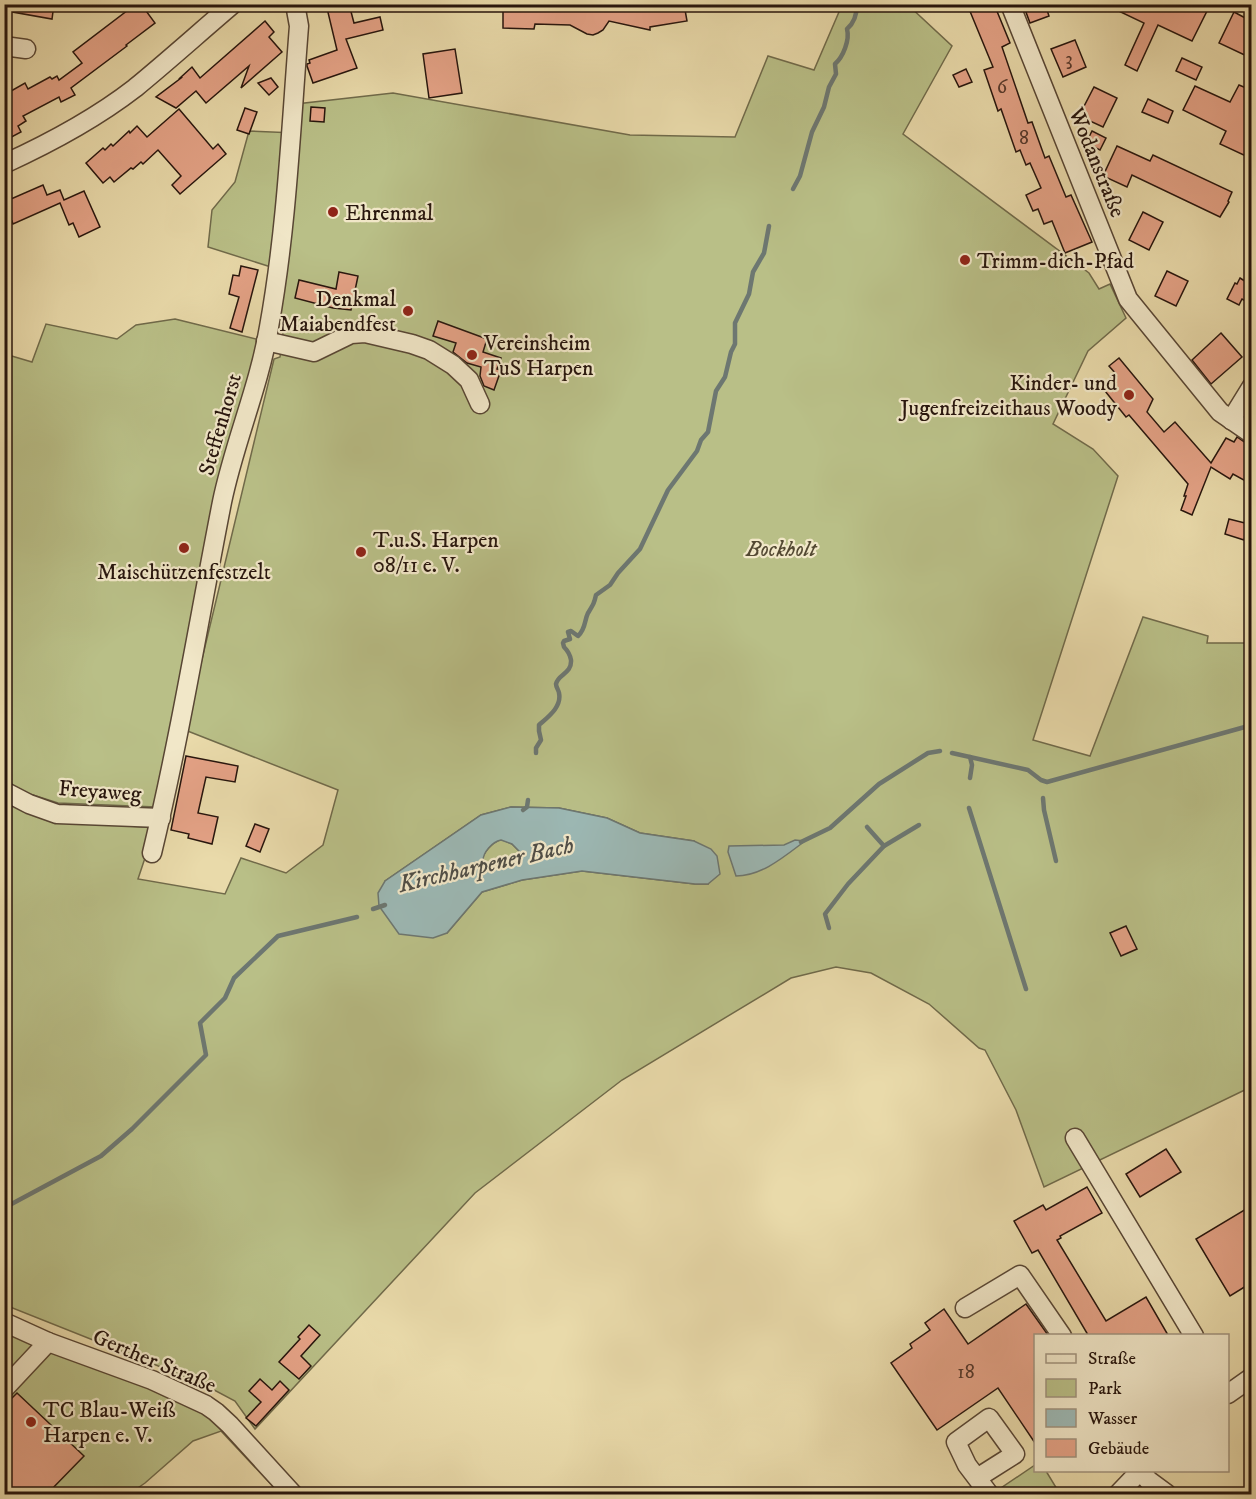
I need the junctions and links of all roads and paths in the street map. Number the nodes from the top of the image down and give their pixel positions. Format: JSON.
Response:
{"nodes":[{"id":1,"x":233,"y":4,"type":"edge"},
{"id":2,"x":295,"y":4,"type":"edge"},
{"id":3,"x":1010,"y":4,"type":"edge"},
{"id":4,"x":4,"y":45,"type":"edge"},
{"id":5,"x":26,"y":49,"type":"dead end"},
{"id":6,"x":4,"y":165,"type":"edge"},
{"id":7,"x":266,"y":341,"type":"junction"},
{"id":8,"x":1251,"y":386,"type":"edge"},
{"id":9,"x":480,"y":404,"type":"dead end"},
{"id":10,"x":1231,"y":420,"type":"junction"},
{"id":11,"x":1251,"y":434,"type":"edge"},
{"id":12,"x":4,"y":791,"type":"edge"},
{"id":13,"x":161,"y":818,"type":"junction"},
{"id":14,"x":152,"y":853,"type":"dead end"},
{"id":15,"x":1075,"y":1138,"type":"dead end"},
{"id":16,"x":964,"y":1308,"type":"dead end"},
{"id":17,"x":4,"y":1322,"type":"edge"},
{"id":18,"x":1061,"y":1334,"type":"edge"},
{"id":19,"x":1193,"y":1334,"type":"edge"},
{"id":20,"x":48,"y":1342,"type":"junction"},
{"id":21,"x":1251,"y":1377,"type":"edge"},
{"id":22,"x":4,"y":1389,"type":"edge"},
{"id":23,"x":1229,"y":1392,"type":"edge"},
{"id":24,"x":1140,"y":1472,"type":"edge"},
{"id":25,"x":1142,"y":1472,"type":"edge"},
{"id":26,"x":977,"y":1478,"type":"dead end"},
{"id":27,"x":293,"y":1494,"type":"edge"},
{"id":28,"x":989,"y":1494,"type":"edge"},
{"id":29,"x":1118,"y":1494,"type":"edge"},
{"id":30,"x":1167,"y":1494,"type":"edge"}],
"edges":[{"from":1,"to":6,"type":"street"},
{"from":2,"to":7,"type":"street","name":"Steffenhorst"},
{"from":3,"to":10,"type":"street","name":"Wodanstraße"},
{"from":4,"to":5,"type":"street"},
{"from":7,"to":9,"type":"street"},
{"from":7,"to":13,"type":"street","name":"Steffenhorst"},
{"from":8,"to":10,"type":"street"},
{"from":10,"to":11,"type":"street","name":"Wodanstraße"},
{"from":12,"to":13,"type":"street","name":"Freyaweg"},
{"from":13,"to":14,"type":"street","name":"Steffenhorst"},
{"from":15,"to":19,"type":"street"},
{"from":16,"to":18,"type":"street"},
{"from":17,"to":20,"type":"street","name":"Gerther Straße"},
{"from":20,"to":22,"type":"street"},
{"from":20,"to":27,"type":"street","name":"Gerther Straße"},
{"from":21,"to":23,"type":"street"},
{"from":24,"to":29,"type":"street"},
{"from":25,"to":30,"type":"street"},
{"from":26,"to":28,"type":"street"}]}
